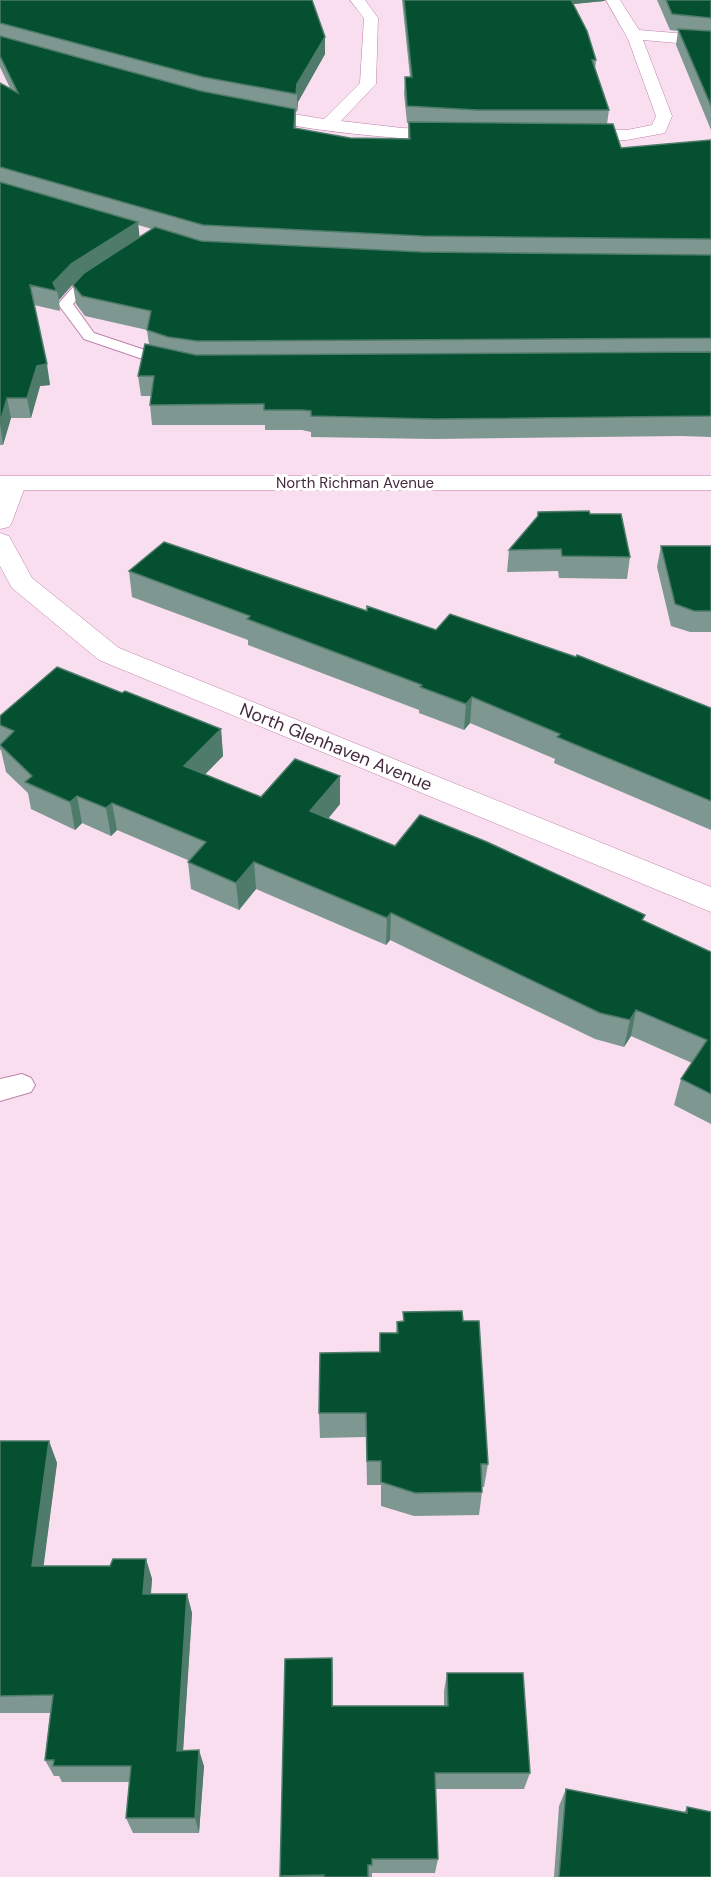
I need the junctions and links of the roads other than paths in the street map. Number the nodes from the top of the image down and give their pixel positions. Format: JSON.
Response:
{"nodes":[{"id":1,"x":357,"y":0,"type":"edge"},
{"id":2,"x":613,"y":0,"type":"edge"},
{"id":3,"x":632,"y":34,"type":"junction"},
{"id":4,"x":711,"y":41,"type":"edge"},
{"id":5,"x":232,"y":108,"type":"edge"},
{"id":6,"x":327,"y":125,"type":"junction"},
{"id":7,"x":465,"y":135,"type":"edge"},
{"id":8,"x":558,"y":135,"type":"edge"},
{"id":9,"x":108,"y":270,"type":"edge"},
{"id":10,"x":187,"y":366,"type":"edge"},
{"id":11,"x":7,"y":483,"type":"edge"},
{"id":12,"x":711,"y":483,"type":"edge"},
{"id":13,"x":0,"y":522,"type":"edge"},
{"id":14,"x":0,"y":541,"type":"edge"},
{"id":15,"x":711,"y":900,"type":"edge"}],
"edges":[{"from":1,"to":6,"type":"street"},
{"from":2,"to":3,"type":"street"},
{"from":3,"to":4,"type":"street"},
{"from":3,"to":8,"type":"street"},
{"from":5,"to":6,"type":"street"},
{"from":6,"to":7,"type":"street"},
{"from":9,"to":10,"type":"lane"},
{"from":11,"to":12,"type":"street","name":"North Richman Avenue"},
{"from":11,"to":13,"type":"street"},
{"from":14,"to":15,"type":"street","name":"North Glenhaven Avenue"}]}
